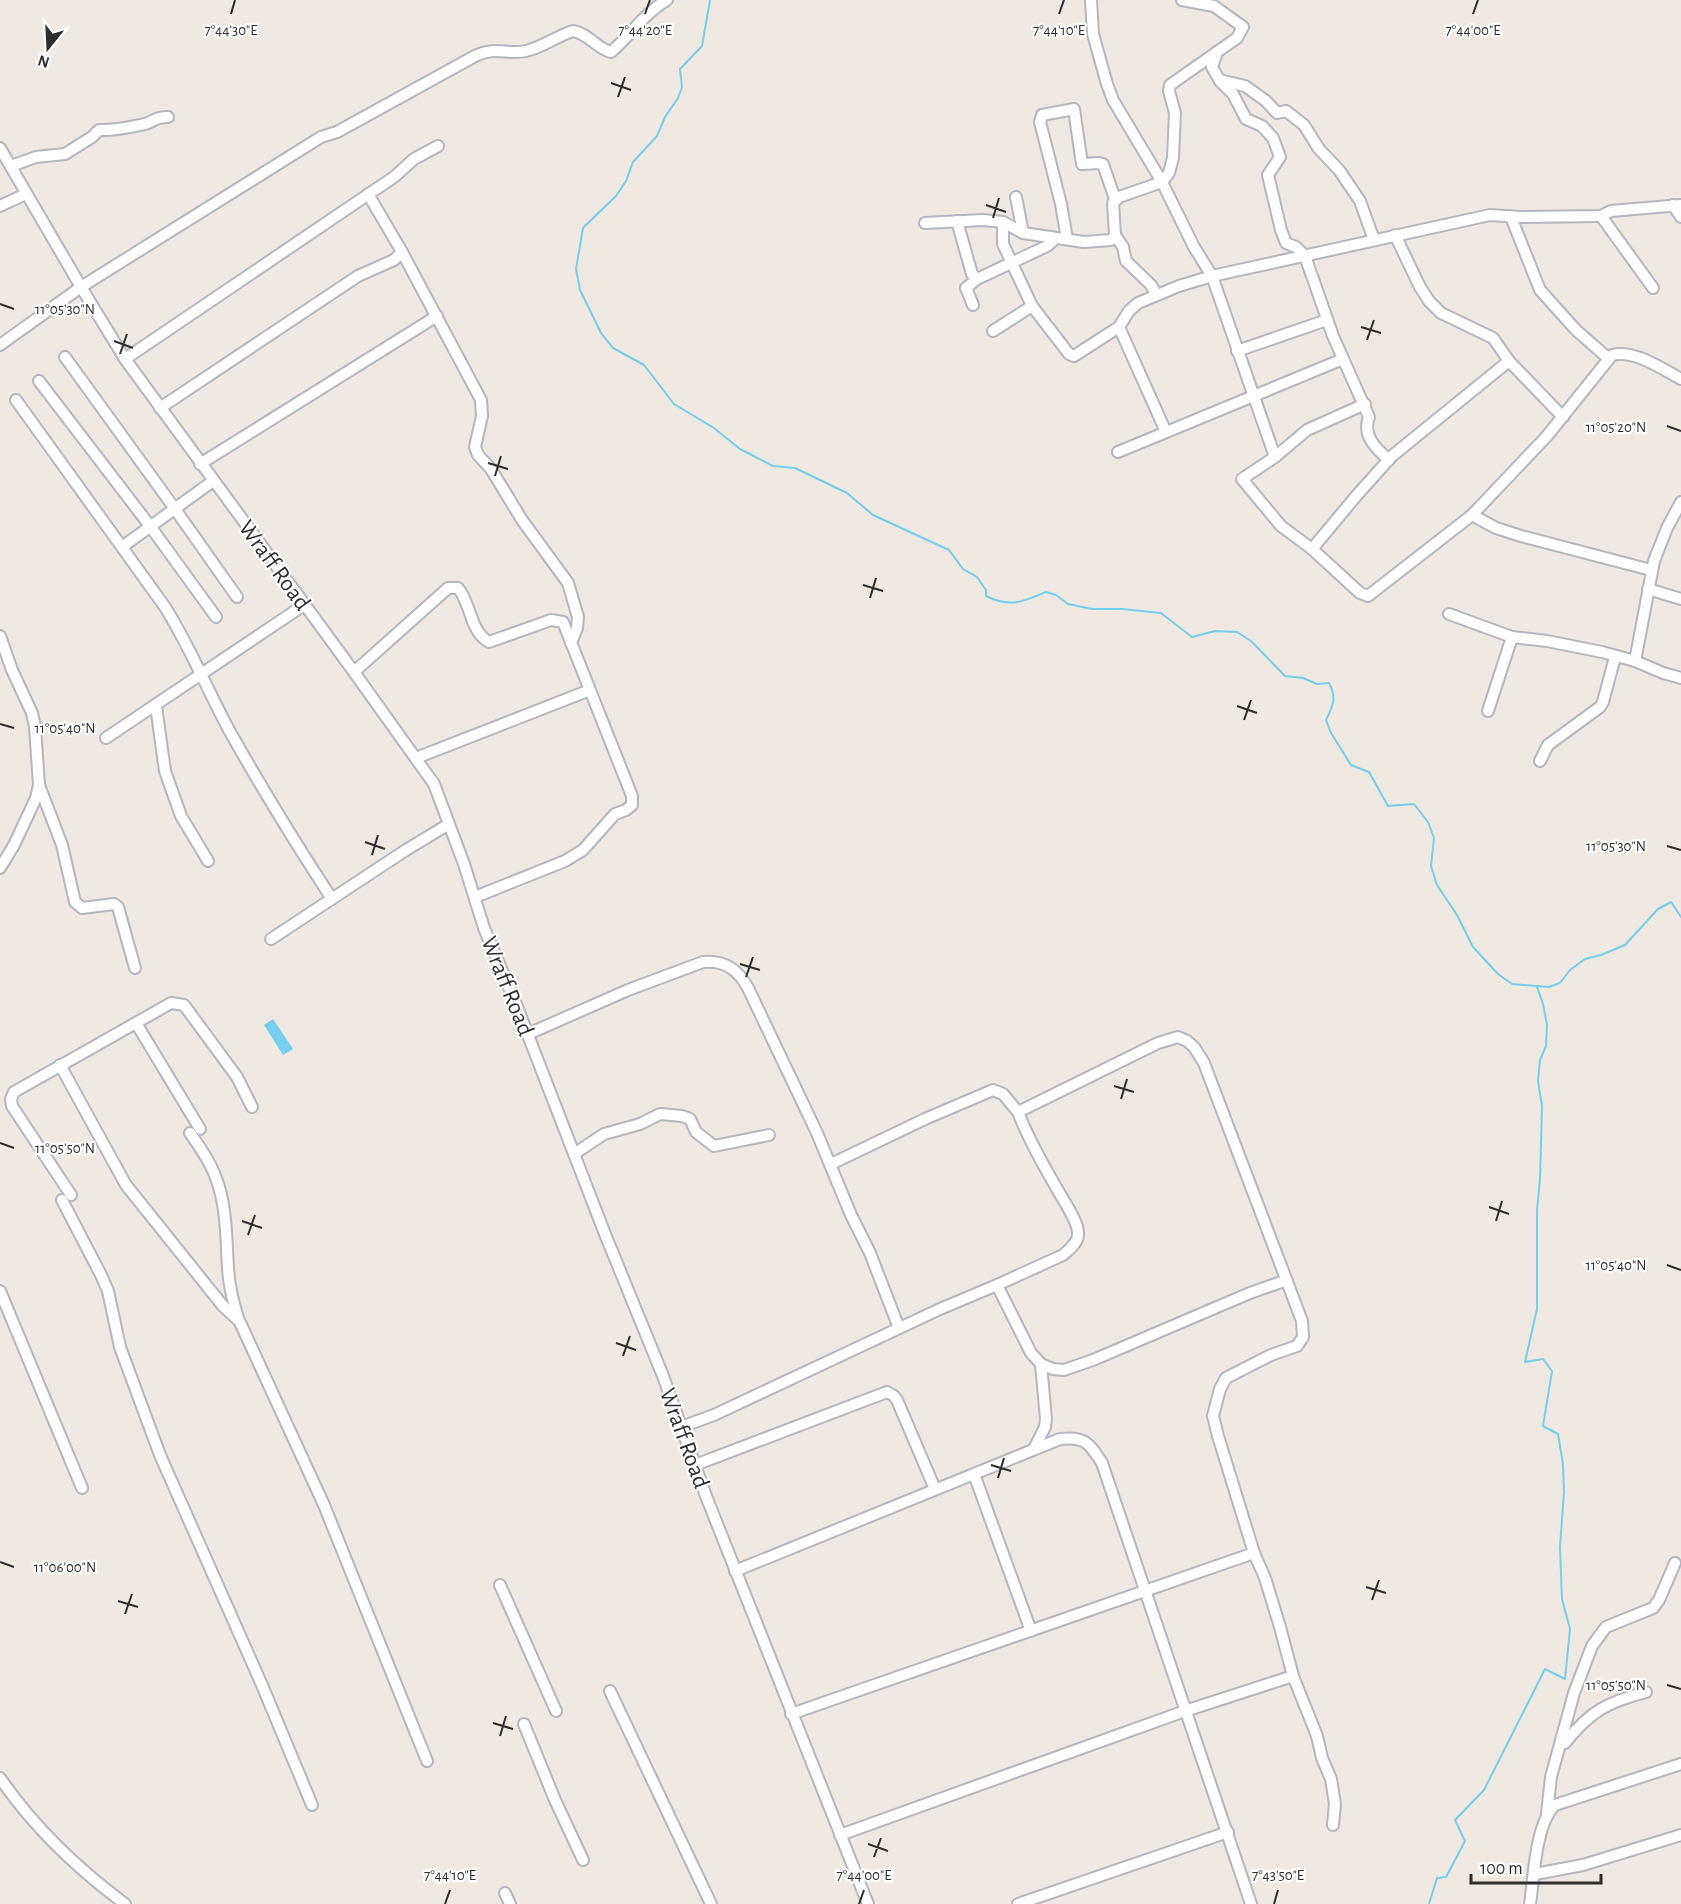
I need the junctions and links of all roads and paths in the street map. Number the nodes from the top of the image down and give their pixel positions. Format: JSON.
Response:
{"nodes":[{"id":1,"x":667,"y":0,"type":"edge"},
{"id":2,"x":1091,"y":0,"type":"edge"},
{"id":3,"x":1182,"y":0,"type":"edge"},
{"id":4,"x":1201,"y":2,"type":"edge"},
{"id":5,"x":1217,"y":52,"type":"junction"},
{"id":6,"x":1220,"y":81,"type":"junction"},
{"id":7,"x":168,"y":117,"type":"dead end"},
{"id":8,"x":438,"y":146,"type":"dead end"},
{"id":9,"x":0,"y":148,"type":"edge"},
{"id":10,"x":11,"y":166,"type":"junction"},
{"id":11,"x":1161,"y":182,"type":"junction"},
{"id":12,"x":26,"y":194,"type":"junction"},
{"id":13,"x":368,"y":194,"type":"junction"},
{"id":14,"x":1016,"y":197,"type":"dead end"},
{"id":15,"x":1115,"y":199,"type":"junction"},
{"id":16,"x":1677,"y":205,"type":"edge"},
{"id":17,"x":0,"y":206,"type":"edge"},
{"id":18,"x":1601,"y":216,"type":"junction"},
{"id":19,"x":1511,"y":217,"type":"junction"},
{"id":20,"x":1681,"y":217,"type":"edge"},
{"id":21,"x":957,"y":221,"type":"junction"},
{"id":22,"x":1003,"y":222,"type":"junction"},
{"id":23,"x":925,"y":223,"type":"dead end"},
{"id":24,"x":1023,"y":233,"type":"junction"},
{"id":25,"x":1395,"y":235,"type":"junction"},
{"id":26,"x":1115,"y":236,"type":"junction"},
{"id":27,"x":1061,"y":238,"type":"junction"},
{"id":28,"x":1374,"y":240,"type":"junction"},
{"id":29,"x":402,"y":252,"type":"junction"},
{"id":30,"x":1305,"y":256,"type":"junction"},
{"id":31,"x":1012,"y":262,"type":"junction"},
{"id":32,"x":1212,"y":276,"type":"junction"},
{"id":33,"x":977,"y":279,"type":"junction"},
{"id":34,"x":81,"y":288,"type":"junction"},
{"id":35,"x":1653,"y":288,"type":"dead end"},
{"id":36,"x":1156,"y":294,"type":"junction"},
{"id":37,"x":973,"y":305,"type":"dead end"},
{"id":38,"x":1032,"y":306,"type":"junction"},
{"id":39,"x":437,"y":316,"type":"junction"},
{"id":40,"x":1327,"y":320,"type":"junction"},
{"id":41,"x":1119,"y":327,"type":"junction"},
{"id":42,"x":993,"y":331,"type":"dead end"},
{"id":43,"x":0,"y":345,"type":"edge"},
{"id":44,"x":1237,"y":351,"type":"junction"},
{"id":45,"x":65,"y":357,"type":"dead end"},
{"id":46,"x":1343,"y":359,"type":"junction"},
{"id":47,"x":1609,"y":359,"type":"junction"},
{"id":48,"x":125,"y":360,"type":"junction"},
{"id":49,"x":1509,"y":361,"type":"junction"},
{"id":50,"x":1681,"y":379,"type":"edge"},
{"id":51,"x":39,"y":381,"type":"dead end"},
{"id":52,"x":1253,"y":395,"type":"junction"},
{"id":53,"x":16,"y":400,"type":"dead end"},
{"id":54,"x":1365,"y":404,"type":"junction"},
{"id":55,"x":160,"y":408,"type":"junction"},
{"id":56,"x":1563,"y":417,"type":"junction"},
{"id":57,"x":1166,"y":432,"type":"junction"},
{"id":58,"x":1118,"y":452,"type":"dead end"},
{"id":59,"x":1275,"y":457,"type":"junction"},
{"id":60,"x":1389,"y":460,"type":"junction"},
{"id":61,"x":200,"y":464,"type":"junction"},
{"id":62,"x":213,"y":481,"type":"junction"},
{"id":63,"x":1681,"y":502,"type":"edge"},
{"id":64,"x":176,"y":509,"type":"junction"},
{"id":65,"x":1472,"y":515,"type":"junction"},
{"id":66,"x":150,"y":526,"type":"junction"},
{"id":67,"x":122,"y":547,"type":"junction"},
{"id":68,"x":1312,"y":549,"type":"junction"},
{"id":69,"x":1651,"y":570,"type":"junction"},
{"id":70,"x":1648,"y":589,"type":"junction"},
{"id":71,"x":237,"y":597,"type":"dead end"},
{"id":72,"x":1681,"y":599,"type":"edge"},
{"id":73,"x":304,"y":605,"type":"junction"},
{"id":74,"x":1449,"y":614,"type":"dead end"},
{"id":75,"x":216,"y":617,"type":"dead end"},
{"id":76,"x":0,"y":636,"type":"edge"},
{"id":77,"x":1512,"y":637,"type":"junction"},
{"id":78,"x":571,"y":643,"type":"junction"},
{"id":79,"x":1615,"y":657,"type":"junction"},
{"id":80,"x":1635,"y":661,"type":"junction"},
{"id":81,"x":354,"y":672,"type":"junction"},
{"id":82,"x":201,"y":674,"type":"junction"},
{"id":83,"x":1681,"y":678,"type":"edge"},
{"id":84,"x":590,"y":690,"type":"junction"},
{"id":85,"x":156,"y":706,"type":"junction"},
{"id":86,"x":1488,"y":711,"type":"dead end"},
{"id":87,"x":106,"y":738,"type":"dead end"},
{"id":88,"x":416,"y":758,"type":"junction"},
{"id":89,"x":1540,"y":760,"type":"dead end"},
{"id":90,"x":39,"y":785,"type":"junction"},
{"id":91,"x":449,"y":824,"type":"junction"},
{"id":92,"x":208,"y":861,"type":"dead end"},
{"id":93,"x":0,"y":868,"type":"edge"},
{"id":94,"x":475,"y":897,"type":"junction"},
{"id":95,"x":332,"y":899,"type":"junction"},
{"id":96,"x":271,"y":939,"type":"dead end"},
{"id":97,"x":135,"y":968,"type":"dead end"},
{"id":98,"x":136,"y":1023,"type":"junction"},
{"id":99,"x":528,"y":1034,"type":"junction"},
{"id":100,"x":60,"y":1065,"type":"junction"},
{"id":101,"x":252,"y":1107,"type":"dead end"},
{"id":102,"x":1018,"y":1112,"type":"junction"},
{"id":103,"x":769,"y":1135,"type":"dead end"},
{"id":104,"x":574,"y":1154,"type":"junction"},
{"id":105,"x":831,"y":1164,"type":"junction"},
{"id":106,"x":1287,"y":1280,"type":"junction"},
{"id":107,"x":997,"y":1285,"type":"junction"},
{"id":108,"x":0,"y":1291,"type":"edge"},
{"id":109,"x":238,"y":1320,"type":"junction"},
{"id":110,"x":899,"y":1328,"type":"junction"},
{"id":111,"x":1041,"y":1364,"type":"junction"},
{"id":112,"x":1057,"y":1369,"type":"junction"},
{"id":113,"x":1044,"y":1382,"type":"junction"},
{"id":114,"x":681,"y":1427,"type":"junction"},
{"id":115,"x":1034,"y":1449,"type":"junction"},
{"id":116,"x":694,"y":1465,"type":"junction"},
{"id":117,"x":974,"y":1474,"type":"junction"},
{"id":118,"x":82,"y":1488,"type":"dead end"},
{"id":119,"x":935,"y":1489,"type":"junction"},
{"id":120,"x":1254,"y":1553,"type":"junction"},
{"id":121,"x":1675,"y":1563,"type":"dead end"},
{"id":122,"x":735,"y":1571,"type":"junction"},
{"id":123,"x":500,"y":1585,"type":"dead end"},
{"id":124,"x":1145,"y":1590,"type":"junction"},
{"id":125,"x":1031,"y":1630,"type":"junction"},
{"id":126,"x":1293,"y":1676,"type":"junction"},
{"id":127,"x":610,"y":1691,"type":"dead end"},
{"id":128,"x":1646,"y":1692,"type":"dead end"},
{"id":129,"x":556,"y":1712,"type":"dead end"},
{"id":130,"x":1185,"y":1712,"type":"junction"},
{"id":131,"x":791,"y":1714,"type":"junction"},
{"id":132,"x":524,"y":1724,"type":"dead end"},
{"id":133,"x":1560,"y":1749,"type":"junction"},
{"id":134,"x":427,"y":1761,"type":"dead end"},
{"id":135,"x":1681,"y":1764,"type":"edge"},
{"id":136,"x":0,"y":1778,"type":"edge"},
{"id":137,"x":312,"y":1805,"type":"dead end"},
{"id":138,"x":1547,"y":1813,"type":"junction"},
{"id":139,"x":1333,"y":1825,"type":"dead end"},
{"id":140,"x":1228,"y":1832,"type":"junction"},
{"id":141,"x":840,"y":1835,"type":"junction"},
{"id":142,"x":1681,"y":1835,"type":"edge"},
{"id":143,"x":583,"y":1860,"type":"dead end"},
{"id":144,"x":1535,"y":1874,"type":"junction"},
{"id":145,"x":505,"y":1893,"type":"dead end"},
{"id":146,"x":125,"y":1904,"type":"edge"},
{"id":147,"x":510,"y":1904,"type":"edge"},
{"id":148,"x":711,"y":1904,"type":"edge"},
{"id":149,"x":868,"y":1904,"type":"edge"},
{"id":150,"x":1018,"y":1904,"type":"edge"},
{"id":151,"x":1251,"y":1904,"type":"edge"},
{"id":152,"x":1530,"y":1904,"type":"edge"}],
"edges":[{"from":1,"to":34,"type":"street"},
{"from":2,"to":11,"type":"street"},
{"from":3,"to":4,"type":"street"},
{"from":4,"to":5,"type":"street"},
{"from":5,"to":6,"type":"street"},
{"from":5,"to":11,"type":"street"},
{"from":6,"to":28,"type":"street"},
{"from":6,"to":30,"type":"street"},
{"from":7,"to":10,"type":"street"},
{"from":8,"to":13,"type":"street"},
{"from":9,"to":10,"type":"street","name":"Wraff Road"},
{"from":10,"to":12,"type":"street","name":"Wraff Road"},
{"from":11,"to":15,"type":"street"},
{"from":11,"to":32,"type":"street"},
{"from":12,"to":17,"type":"street"},
{"from":12,"to":34,"type":"street","name":"Wraff Road"},
{"from":13,"to":29,"type":"street"},
{"from":13,"to":48,"type":"street"},
{"from":14,"to":24,"type":"street"},
{"from":15,"to":26,"type":"street"},
{"from":15,"to":27,"type":"street"},
{"from":16,"to":18,"type":"street"},
{"from":16,"to":20,"type":"street"},
{"from":18,"to":19,"type":"street"},
{"from":18,"to":35,"type":"street"},
{"from":19,"to":25,"type":"street"},
{"from":19,"to":47,"type":"street"},
{"from":21,"to":22,"type":"street"},
{"from":21,"to":23,"type":"street"},
{"from":21,"to":33,"type":"street"},
{"from":22,"to":24,"type":"street"},
{"from":22,"to":31,"type":"street"},
{"from":24,"to":27,"type":"street"},
{"from":25,"to":28,"type":"street"},
{"from":25,"to":49,"type":"street"},
{"from":26,"to":27,"type":"street"},
{"from":26,"to":36,"type":"street"},
{"from":27,"to":31,"type":"street"},
{"from":28,"to":30,"type":"street"},
{"from":29,"to":39,"type":"street"},
{"from":29,"to":55,"type":"street"},
{"from":30,"to":32,"type":"street"},
{"from":30,"to":40,"type":"street"},
{"from":31,"to":33,"type":"street"},
{"from":31,"to":38,"type":"street"},
{"from":32,"to":36,"type":"street"},
{"from":32,"to":44,"type":"street"},
{"from":33,"to":37,"type":"street"},
{"from":34,"to":43,"type":"street"},
{"from":34,"to":48,"type":"street","name":"Wraff Road"},
{"from":36,"to":41,"type":"street"},
{"from":38,"to":41,"type":"street"},
{"from":38,"to":42,"type":"street"},
{"from":39,"to":61,"type":"street"},
{"from":39,"to":78,"type":"street"},
{"from":40,"to":44,"type":"street"},
{"from":40,"to":46,"type":"street"},
{"from":41,"to":57,"type":"street"},
{"from":44,"to":52,"type":"street"},
{"from":45,"to":64,"type":"street"},
{"from":46,"to":52,"type":"street"},
{"from":46,"to":54,"type":"street"},
{"from":47,"to":50,"type":"street"},
{"from":47,"to":56,"type":"street"},
{"from":48,"to":55,"type":"street","name":"Wraff Road"},
{"from":49,"to":56,"type":"street"},
{"from":49,"to":60,"type":"street"},
{"from":51,"to":66,"type":"street"},
{"from":52,"to":57,"type":"street"},
{"from":52,"to":59,"type":"street"},
{"from":53,"to":67,"type":"street"},
{"from":54,"to":59,"type":"street"},
{"from":54,"to":60,"type":"street"},
{"from":55,"to":61,"type":"street","name":"Wraff Road"},
{"from":56,"to":65,"type":"street"},
{"from":57,"to":58,"type":"street"},
{"from":59,"to":68,"type":"street"},
{"from":60,"to":68,"type":"street"},
{"from":61,"to":62,"type":"street","name":"Wraff Road"},
{"from":62,"to":64,"type":"street"},
{"from":62,"to":73,"type":"street","name":"Wraff Road"},
{"from":63,"to":69,"type":"street"},
{"from":64,"to":66,"type":"street"},
{"from":64,"to":71,"type":"street"},
{"from":65,"to":68,"type":"street"},
{"from":65,"to":69,"type":"street"},
{"from":66,"to":67,"type":"street"},
{"from":66,"to":75,"type":"street"},
{"from":67,"to":82,"type":"street"},
{"from":69,"to":70,"type":"street"},
{"from":70,"to":72,"type":"street"},
{"from":70,"to":80,"type":"street"},
{"from":73,"to":81,"type":"street","name":"Wraff Road"},
{"from":73,"to":82,"type":"street"},
{"from":74,"to":77,"type":"street"},
{"from":76,"to":90,"type":"street"},
{"from":77,"to":79,"type":"street"},
{"from":77,"to":86,"type":"street"},
{"from":78,"to":81,"type":"street"},
{"from":78,"to":84,"type":"street"},
{"from":79,"to":80,"type":"street"},
{"from":79,"to":89,"type":"street"},
{"from":80,"to":83,"type":"street"},
{"from":81,"to":88,"type":"street","name":"Wraff Road"},
{"from":82,"to":85,"type":"street"},
{"from":82,"to":95,"type":"street"},
{"from":84,"to":88,"type":"street"},
{"from":84,"to":94,"type":"street"},
{"from":85,"to":87,"type":"street"},
{"from":85,"to":92,"type":"street"},
{"from":88,"to":91,"type":"street","name":"Wraff Road"},
{"from":90,"to":93,"type":"street"},
{"from":90,"to":97,"type":"street"},
{"from":91,"to":94,"type":"street","name":"Wraff Road"},
{"from":91,"to":95,"type":"street"},
{"from":94,"to":99,"type":"street","name":"Wraff Road"},
{"from":95,"to":96,"type":"street"},
{"from":98,"to":100,"type":"street"},
{"from":98,"to":101,"type":"street"},
{"from":98,"to":109,"type":"street"},
{"from":99,"to":104,"type":"street","name":"Wraff Road"},
{"from":99,"to":105,"type":"street"},
{"from":100,"to":109,"type":"street"},
{"from":100,"to":137,"type":"street"},
{"from":102,"to":105,"type":"street"},
{"from":102,"to":106,"type":"street"},
{"from":102,"to":107,"type":"street"},
{"from":103,"to":104,"type":"street"},
{"from":104,"to":114,"type":"street","name":"Wraff Road"},
{"from":105,"to":110,"type":"street"},
{"from":106,"to":112,"type":"street"},
{"from":106,"to":120,"type":"street"},
{"from":107,"to":110,"type":"street"},
{"from":107,"to":111,"type":"street"},
{"from":108,"to":118,"type":"street"},
{"from":109,"to":134,"type":"street"},
{"from":110,"to":114,"type":"street"},
{"from":111,"to":112,"type":"street"},
{"from":111,"to":113,"type":"street"},
{"from":112,"to":113,"type":"street"},
{"from":113,"to":115,"type":"street"},
{"from":114,"to":116,"type":"street","name":"Wraff Road"},
{"from":115,"to":117,"type":"street"},
{"from":115,"to":124,"type":"street"},
{"from":116,"to":119,"type":"street"},
{"from":116,"to":122,"type":"street","name":"Wraff Road"},
{"from":117,"to":119,"type":"street"},
{"from":117,"to":125,"type":"street"},
{"from":119,"to":122,"type":"street"},
{"from":120,"to":124,"type":"street"},
{"from":120,"to":126,"type":"street"},
{"from":121,"to":133,"type":"street"},
{"from":122,"to":131,"type":"street","name":"Wraff Road"},
{"from":123,"to":129,"type":"street"},
{"from":124,"to":125,"type":"street"},
{"from":124,"to":130,"type":"street"},
{"from":125,"to":131,"type":"street"},
{"from":126,"to":130,"type":"street"},
{"from":126,"to":139,"type":"street"},
{"from":127,"to":148,"type":"street"},
{"from":128,"to":133,"type":"street"},
{"from":130,"to":140,"type":"street"},
{"from":130,"to":141,"type":"street"},
{"from":131,"to":141,"type":"street","name":"Wraff Road"},
{"from":132,"to":143,"type":"street"},
{"from":133,"to":138,"type":"street"},
{"from":135,"to":138,"type":"street"},
{"from":136,"to":146,"type":"street"},
{"from":138,"to":144,"type":"street"},
{"from":140,"to":150,"type":"street"},
{"from":140,"to":151,"type":"street"},
{"from":141,"to":149,"type":"street","name":"Wraff Road"},
{"from":142,"to":144,"type":"street"},
{"from":144,"to":152,"type":"street"},
{"from":145,"to":147,"type":"street"}]}
